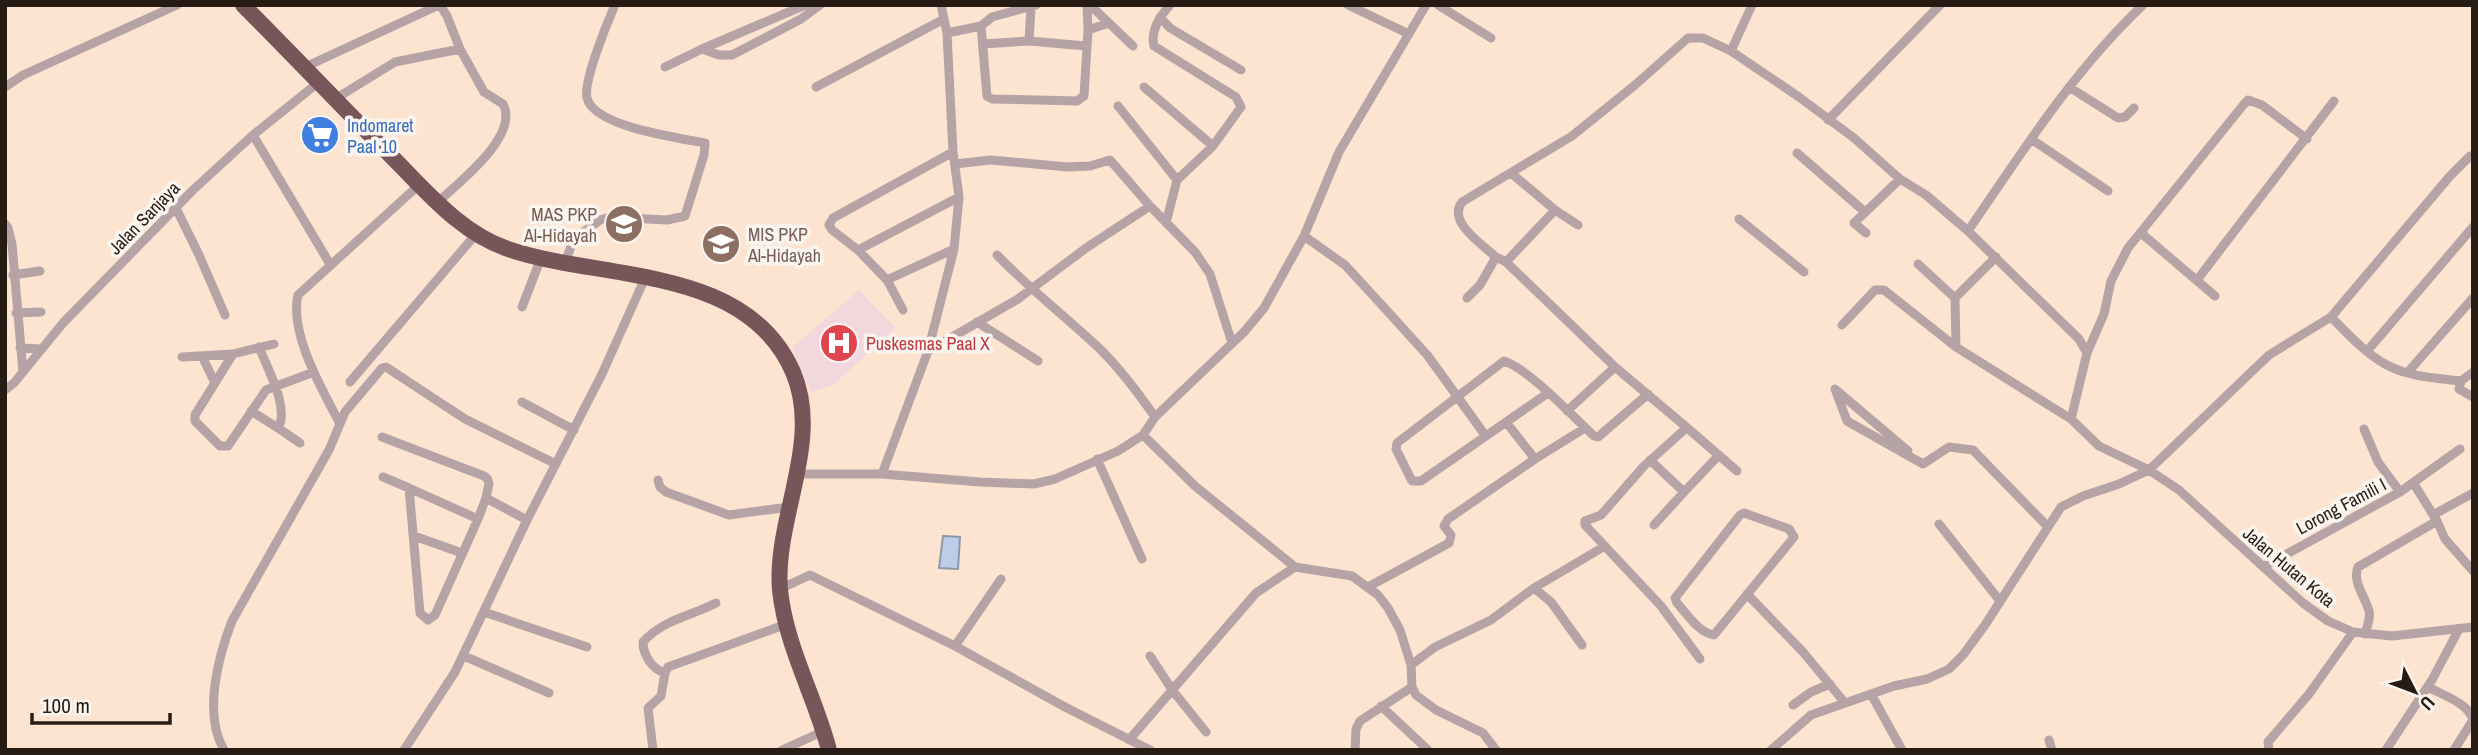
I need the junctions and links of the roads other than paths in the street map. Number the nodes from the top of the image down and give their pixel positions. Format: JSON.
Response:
{"nodes":[{"id":1,"x":177,"y":5,"type":"edge"},
{"id":2,"x":243,"y":5,"type":"edge"},
{"id":3,"x":440,"y":5,"type":"edge"},
{"id":4,"x":615,"y":5,"type":"edge"},
{"id":5,"x":805,"y":5,"type":"edge"},
{"id":6,"x":820,"y":5,"type":"edge"},
{"id":7,"x":941,"y":5,"type":"edge"},
{"id":8,"x":1089,"y":5,"type":"edge"},
{"id":9,"x":1170,"y":5,"type":"edge"},
{"id":10,"x":1348,"y":5,"type":"edge"},
{"id":11,"x":1426,"y":5,"type":"edge"},
{"id":12,"x":1438,"y":5,"type":"edge"},
{"id":13,"x":1752,"y":5,"type":"edge"},
{"id":14,"x":1940,"y":5,"type":"edge"},
{"id":15,"x":2143,"y":5,"type":"edge"},
{"id":16,"x":1033,"y":6,"type":"edge"},
{"id":17,"x":1160,"y":17,"type":"junction"},
{"id":18,"x":944,"y":19,"type":"junction"},
{"id":19,"x":1110,"y":23,"type":"junction"},
{"id":20,"x":981,"y":26,"type":"junction"},
{"id":21,"x":1087,"y":30,"type":"junction"},
{"id":22,"x":947,"y":33,"type":"junction"},
{"id":23,"x":1409,"y":34,"type":"junction"},
{"id":24,"x":1491,"y":38,"type":"dead end"},
{"id":25,"x":1029,"y":41,"type":"junction"},
{"id":26,"x":983,"y":44,"type":"junction"},
{"id":27,"x":1086,"y":46,"type":"junction"},
{"id":28,"x":1133,"y":46,"type":"dead end"},
{"id":29,"x":460,"y":49,"type":"junction"},
{"id":30,"x":702,"y":49,"type":"junction"},
{"id":31,"x":1731,"y":51,"type":"junction"},
{"id":32,"x":304,"y":67,"type":"junction"},
{"id":33,"x":665,"y":67,"type":"dead end"},
{"id":34,"x":1241,"y":70,"type":"dead end"},
{"id":35,"x":318,"y":82,"type":"junction"},
{"id":36,"x":5,"y":87,"type":"edge"},
{"id":37,"x":816,"y":87,"type":"dead end"},
{"id":38,"x":1144,"y":87,"type":"dead end"},
{"id":39,"x":2069,"y":87,"type":"junction"},
{"id":40,"x":335,"y":99,"type":"junction"},
{"id":41,"x":2334,"y":101,"type":"dead end"},
{"id":42,"x":1118,"y":106,"type":"dead end"},
{"id":43,"x":2134,"y":107,"type":"dead end"},
{"id":44,"x":1828,"y":120,"type":"junction"},
{"id":45,"x":253,"y":135,"type":"junction"},
{"id":46,"x":2031,"y":139,"type":"junction"},
{"id":47,"x":2306,"y":139,"type":"junction"},
{"id":48,"x":1213,"y":146,"type":"junction"},
{"id":49,"x":953,"y":152,"type":"junction"},
{"id":50,"x":1797,"y":153,"type":"dead end"},
{"id":51,"x":2473,"y":156,"type":"edge"},
{"id":52,"x":955,"y":164,"type":"junction"},
{"id":53,"x":1511,"y":173,"type":"junction"},
{"id":54,"x":1900,"y":178,"type":"junction"},
{"id":55,"x":1177,"y":180,"type":"junction"},
{"id":56,"x":420,"y":184,"type":"junction"},
{"id":57,"x":2108,"y":191,"type":"dead end"},
{"id":58,"x":959,"y":197,"type":"junction"},
{"id":59,"x":437,"y":203,"type":"junction"},
{"id":60,"x":1150,"y":206,"type":"junction"},
{"id":61,"x":176,"y":208,"type":"junction"},
{"id":62,"x":1555,"y":210,"type":"junction"},
{"id":63,"x":1865,"y":212,"type":"junction"},
{"id":64,"x":1739,"y":219,"type":"dead end"},
{"id":65,"x":1166,"y":223,"type":"junction"},
{"id":66,"x":5,"y":225,"type":"edge"},
{"id":67,"x":1578,"y":225,"type":"dead end"},
{"id":68,"x":2473,"y":227,"type":"edge"},
{"id":69,"x":1968,"y":231,"type":"junction"},
{"id":70,"x":1866,"y":233,"type":"dead end"},
{"id":71,"x":2141,"y":233,"type":"junction"},
{"id":72,"x":476,"y":234,"type":"junction"},
{"id":73,"x":1304,"y":236,"type":"junction"},
{"id":74,"x":8,"y":244,"type":"edge"},
{"id":75,"x":954,"y":248,"type":"junction"},
{"id":76,"x":858,"y":250,"type":"junction"},
{"id":77,"x":997,"y":255,"type":"dead end"},
{"id":78,"x":1496,"y":257,"type":"junction"},
{"id":79,"x":1996,"y":257,"type":"junction"},
{"id":80,"x":541,"y":258,"type":"junction"},
{"id":81,"x":565,"y":262,"type":"junction"},
{"id":82,"x":1506,"y":262,"type":"junction"},
{"id":83,"x":330,"y":264,"type":"junction"},
{"id":84,"x":1918,"y":264,"type":"dead end"},
{"id":85,"x":40,"y":271,"type":"dead end"},
{"id":86,"x":1804,"y":272,"type":"dead end"},
{"id":87,"x":645,"y":278,"type":"junction"},
{"id":88,"x":887,"y":280,"type":"junction"},
{"id":89,"x":2197,"y":280,"type":"junction"},
{"id":90,"x":11,"y":281,"type":"edge"},
{"id":91,"x":1031,"y":289,"type":"junction"},
{"id":92,"x":2215,"y":296,"type":"dead end"},
{"id":93,"x":1467,"y":298,"type":"dead end"},
{"id":94,"x":1955,"y":298,"type":"junction"},
{"id":95,"x":2473,"y":298,"type":"edge"},
{"id":96,"x":522,"y":307,"type":"dead end"},
{"id":97,"x":903,"y":310,"type":"dead end"},
{"id":98,"x":41,"y":312,"type":"dead end"},
{"id":99,"x":16,"y":313,"type":"junction"},
{"id":100,"x":225,"y":315,"type":"dead end"},
{"id":101,"x":2331,"y":317,"type":"junction"},
{"id":102,"x":977,"y":322,"type":"junction"},
{"id":103,"x":1842,"y":325,"type":"dead end"},
{"id":104,"x":1232,"y":343,"type":"junction"},
{"id":105,"x":274,"y":344,"type":"dead end"},
{"id":106,"x":259,"y":347,"type":"junction"},
{"id":107,"x":1956,"y":347,"type":"junction"},
{"id":108,"x":20,"y":348,"type":"junction"},
{"id":109,"x":42,"y":349,"type":"junction"},
{"id":110,"x":2368,"y":350,"type":"junction"},
{"id":111,"x":928,"y":351,"type":"junction"},
{"id":112,"x":2087,"y":353,"type":"junction"},
{"id":113,"x":233,"y":354,"type":"junction"},
{"id":114,"x":202,"y":356,"type":"junction"},
{"id":115,"x":182,"y":357,"type":"dead end"},
{"id":116,"x":1038,"y":361,"type":"dead end"},
{"id":117,"x":1615,"y":367,"type":"junction"},
{"id":118,"x":23,"y":372,"type":"junction"},
{"id":119,"x":314,"y":372,"type":"junction"},
{"id":120,"x":2408,"y":372,"type":"junction"},
{"id":121,"x":2473,"y":372,"type":"edge"},
{"id":122,"x":2461,"y":381,"type":"junction"},
{"id":123,"x":350,"y":382,"type":"dead end"},
{"id":124,"x":215,"y":383,"type":"junction"},
{"id":125,"x":275,"y":387,"type":"junction"},
{"id":126,"x":5,"y":390,"type":"edge"},
{"id":127,"x":1548,"y":393,"type":"junction"},
{"id":128,"x":1648,"y":394,"type":"junction"},
{"id":129,"x":1457,"y":397,"type":"junction"},
{"id":130,"x":2473,"y":397,"type":"edge"},
{"id":131,"x":522,"y":402,"type":"dead end"},
{"id":132,"x":251,"y":411,"type":"junction"},
{"id":133,"x":1567,"y":411,"type":"junction"},
{"id":134,"x":1155,"y":417,"type":"junction"},
{"id":135,"x":2071,"y":419,"type":"junction"},
{"id":136,"x":339,"y":422,"type":"junction"},
{"id":137,"x":1506,"y":422,"type":"junction"},
{"id":138,"x":1685,"y":426,"type":"junction"},
{"id":139,"x":278,"y":428,"type":"junction"},
{"id":140,"x":1585,"y":428,"type":"junction"},
{"id":141,"x":2364,"y":429,"type":"dead end"},
{"id":142,"x":574,"y":430,"type":"junction"},
{"id":143,"x":1143,"y":435,"type":"junction"},
{"id":144,"x":1485,"y":435,"type":"junction"},
{"id":145,"x":382,"y":437,"type":"dead end"},
{"id":146,"x":300,"y":443,"type":"dead end"},
{"id":147,"x":2460,"y":449,"type":"dead end"},
{"id":148,"x":1719,"y":455,"type":"junction"},
{"id":149,"x":1097,"y":459,"type":"junction"},
{"id":150,"x":1535,"y":459,"type":"junction"},
{"id":151,"x":1650,"y":460,"type":"junction"},
{"id":152,"x":556,"y":464,"type":"junction"},
{"id":153,"x":1923,"y":464,"type":"junction"},
{"id":154,"x":2149,"y":470,"type":"junction"},
{"id":155,"x":1737,"y":471,"type":"dead end"},
{"id":156,"x":796,"y":474,"type":"junction"},
{"id":157,"x":882,"y":474,"type":"junction"},
{"id":158,"x":383,"y":477,"type":"dead end"},
{"id":159,"x":658,"y":480,"type":"dead end"},
{"id":160,"x":2414,"y":484,"type":"junction"},
{"id":161,"x":409,"y":488,"type":"junction"},
{"id":162,"x":1684,"y":492,"type":"junction"},
{"id":163,"x":2400,"y":492,"type":"junction"},
{"id":164,"x":2473,"y":493,"type":"edge"},
{"id":165,"x":486,"y":498,"type":"junction"},
{"id":166,"x":789,"y":507,"type":"junction"},
{"id":167,"x":2435,"y":518,"type":"junction"},
{"id":168,"x":478,"y":519,"type":"junction"},
{"id":169,"x":527,"y":520,"type":"junction"},
{"id":170,"x":1939,"y":524,"type":"dead end"},
{"id":171,"x":1654,"y":526,"type":"dead end"},
{"id":172,"x":2048,"y":527,"type":"junction"},
{"id":173,"x":414,"y":536,"type":"junction"},
{"id":174,"x":1605,"y":546,"type":"junction"},
{"id":175,"x":462,"y":553,"type":"junction"},
{"id":176,"x":1143,"y":559,"type":"dead end"},
{"id":177,"x":1295,"y":567,"type":"junction"},
{"id":178,"x":2263,"y":567,"type":"junction"},
{"id":179,"x":2473,"y":572,"type":"edge"},
{"id":180,"x":1001,"y":579,"type":"dead end"},
{"id":181,"x":1368,"y":587,"type":"junction"},
{"id":182,"x":1534,"y":588,"type":"junction"},
{"id":183,"x":780,"y":589,"type":"junction"},
{"id":184,"x":1747,"y":594,"type":"junction"},
{"id":185,"x":1675,"y":598,"type":"junction"},
{"id":186,"x":2000,"y":601,"type":"junction"},
{"id":187,"x":716,"y":603,"type":"dead end"},
{"id":188,"x":1661,"y":606,"type":"junction"},
{"id":189,"x":484,"y":612,"type":"junction"},
{"id":190,"x":787,"y":624,"type":"junction"},
{"id":191,"x":2473,"y":627,"type":"edge"},
{"id":192,"x":2459,"y":629,"type":"junction"},
{"id":193,"x":2353,"y":632,"type":"junction"},
{"id":194,"x":2365,"y":634,"type":"junction"},
{"id":195,"x":1582,"y":645,"type":"dead end"},
{"id":196,"x":955,"y":646,"type":"junction"},
{"id":197,"x":587,"y":647,"type":"dead end"},
{"id":198,"x":464,"y":656,"type":"junction"},
{"id":199,"x":1150,"y":656,"type":"dead end"},
{"id":200,"x":1700,"y":659,"type":"dead end"},
{"id":201,"x":1411,"y":664,"type":"junction"},
{"id":202,"x":665,"y":673,"type":"junction"},
{"id":203,"x":1830,"y":684,"type":"junction"},
{"id":204,"x":1412,"y":687,"type":"junction"},
{"id":205,"x":2428,"y":687,"type":"junction"},
{"id":206,"x":1173,"y":691,"type":"junction"},
{"id":207,"x":549,"y":693,"type":"dead end"},
{"id":208,"x":1871,"y":695,"type":"junction"},
{"id":209,"x":1845,"y":703,"type":"junction"},
{"id":210,"x":1793,"y":705,"type":"dead end"},
{"id":211,"x":1381,"y":706,"type":"junction"},
{"id":212,"x":824,"y":731,"type":"junction"},
{"id":213,"x":1206,"y":732,"type":"dead end"},
{"id":214,"x":1133,"y":745,"type":"edge"},
{"id":215,"x":223,"y":750,"type":"edge"},
{"id":216,"x":404,"y":750,"type":"edge"},
{"id":217,"x":653,"y":750,"type":"edge"},
{"id":218,"x":782,"y":750,"type":"edge"},
{"id":219,"x":829,"y":750,"type":"edge"},
{"id":220,"x":1150,"y":750,"type":"edge"},
{"id":221,"x":1355,"y":750,"type":"edge"},
{"id":222,"x":1427,"y":750,"type":"edge"},
{"id":223,"x":1496,"y":750,"type":"edge"},
{"id":224,"x":1771,"y":750,"type":"edge"},
{"id":225,"x":1902,"y":750,"type":"edge"},
{"id":226,"x":2269,"y":750,"type":"edge"},
{"id":227,"x":2386,"y":750,"type":"edge"},
{"id":228,"x":2454,"y":750,"type":"edge"}],
"edges":[{"from":1,"to":36,"type":"street"},
{"from":2,"to":32,"type":"highway"},
{"from":3,"to":29,"type":"street"},
{"from":3,"to":32,"type":"street"},
{"from":4,"to":81,"type":"street"},
{"from":5,"to":30,"type":"street"},
{"from":6,"to":30,"type":"street"},
{"from":7,"to":18,"type":"street"},
{"from":8,"to":19,"type":"street"},
{"from":8,"to":21,"type":"street"},
{"from":9,"to":17,"type":"street"},
{"from":10,"to":23,"type":"street"},
{"from":11,"to":23,"type":"street"},
{"from":12,"to":24,"type":"street"},
{"from":13,"to":31,"type":"street"},
{"from":14,"to":44,"type":"street"},
{"from":15,"to":39,"type":"street"},
{"from":16,"to":20,"type":"street"},
{"from":16,"to":25,"type":"street"},
{"from":17,"to":34,"type":"street"},
{"from":17,"to":48,"type":"street"},
{"from":18,"to":22,"type":"street"},
{"from":18,"to":37,"type":"street"},
{"from":19,"to":21,"type":"street"},
{"from":19,"to":28,"type":"street"},
{"from":20,"to":22,"type":"street"},
{"from":20,"to":26,"type":"street"},
{"from":21,"to":27,"type":"street"},
{"from":22,"to":49,"type":"street"},
{"from":23,"to":73,"type":"street"},
{"from":25,"to":26,"type":"street"},
{"from":25,"to":27,"type":"street"},
{"from":26,"to":27,"type":"street"},
{"from":29,"to":40,"type":"street"},
{"from":29,"to":59,"type":"street"},
{"from":30,"to":33,"type":"street"},
{"from":31,"to":44,"type":"street"},
{"from":31,"to":53,"type":"street"},
{"from":32,"to":35,"type":"highway"},
{"from":35,"to":40,"type":"highway"},
{"from":35,"to":45,"type":"street","name":"Jalan Sanjaya"},
{"from":38,"to":48,"type":"street"},
{"from":39,"to":43,"type":"street"},
{"from":39,"to":46,"type":"street"},
{"from":40,"to":56,"type":"highway"},
{"from":41,"to":47,"type":"street"},
{"from":42,"to":55,"type":"street"},
{"from":44,"to":54,"type":"street"},
{"from":45,"to":61,"type":"street","name":"Jalan Sanjaya"},
{"from":45,"to":83,"type":"street"},
{"from":46,"to":57,"type":"street"},
{"from":46,"to":69,"type":"street"},
{"from":47,"to":71,"type":"street"},
{"from":47,"to":89,"type":"street"},
{"from":48,"to":55,"type":"street"},
{"from":49,"to":52,"type":"street"},
{"from":49,"to":76,"type":"street"},
{"from":50,"to":63,"type":"street"},
{"from":51,"to":101,"type":"street"},
{"from":52,"to":58,"type":"street"},
{"from":52,"to":60,"type":"street"},
{"from":53,"to":62,"type":"street"},
{"from":53,"to":78,"type":"street"},
{"from":54,"to":63,"type":"street"},
{"from":54,"to":69,"type":"street"},
{"from":55,"to":65,"type":"street"},
{"from":56,"to":59,"type":"highway"},
{"from":56,"to":83,"type":"street"},
{"from":58,"to":75,"type":"street"},
{"from":58,"to":76,"type":"street"},
{"from":59,"to":72,"type":"highway"},
{"from":60,"to":65,"type":"street"},
{"from":60,"to":91,"type":"street"},
{"from":61,"to":100,"type":"street"},
{"from":61,"to":109,"type":"street","name":"Jalan Sanjaya"},
{"from":62,"to":67,"type":"street"},
{"from":62,"to":82,"type":"street"},
{"from":63,"to":70,"type":"street"},
{"from":64,"to":86,"type":"street"},
{"from":65,"to":104,"type":"street"},
{"from":66,"to":74,"type":"street"},
{"from":68,"to":110,"type":"street"},
{"from":69,"to":79,"type":"street"},
{"from":71,"to":89,"type":"street"},
{"from":71,"to":112,"type":"street"},
{"from":72,"to":80,"type":"highway"},
{"from":72,"to":123,"type":"street"},
{"from":73,"to":104,"type":"street"},
{"from":73,"to":129,"type":"street"},
{"from":74,"to":90,"type":"street"},
{"from":75,"to":88,"type":"street"},
{"from":75,"to":111,"type":"street"},
{"from":76,"to":88,"type":"street"},
{"from":77,"to":91,"type":"street"},
{"from":78,"to":82,"type":"street"},
{"from":78,"to":93,"type":"street"},
{"from":79,"to":94,"type":"street"},
{"from":79,"to":112,"type":"street"},
{"from":80,"to":81,"type":"highway"},
{"from":80,"to":96,"type":"street"},
{"from":81,"to":87,"type":"highway"},
{"from":82,"to":117,"type":"street"},
{"from":83,"to":119,"type":"street"},
{"from":84,"to":94,"type":"street"},
{"from":85,"to":90,"type":"street"},
{"from":87,"to":142,"type":"street"},
{"from":87,"to":156,"type":"highway"},
{"from":88,"to":97,"type":"street"},
{"from":89,"to":92,"type":"street"},
{"from":90,"to":99,"type":"street"},
{"from":91,"to":102,"type":"street"},
{"from":91,"to":134,"type":"street"},
{"from":94,"to":107,"type":"street"},
{"from":95,"to":120,"type":"street"},
{"from":98,"to":99,"type":"street"},
{"from":99,"to":108,"type":"street"},
{"from":101,"to":110,"type":"street"},
{"from":101,"to":154,"type":"street"},
{"from":102,"to":111,"type":"street"},
{"from":102,"to":116,"type":"street"},
{"from":103,"to":107,"type":"street","name":"Jalan Hutan Kota"},
{"from":104,"to":134,"type":"street"},
{"from":105,"to":106,"type":"street"},
{"from":106,"to":113,"type":"street"},
{"from":106,"to":125,"type":"street"},
{"from":107,"to":135,"type":"street","name":"Jalan Hutan Kota"},
{"from":108,"to":109,"type":"street"},
{"from":108,"to":118,"type":"street"},
{"from":109,"to":118,"type":"street","name":"Jalan Sanjaya"},
{"from":110,"to":120,"type":"street"},
{"from":111,"to":157,"type":"street"},
{"from":112,"to":135,"type":"street"},
{"from":113,"to":114,"type":"street"},
{"from":113,"to":124,"type":"street"},
{"from":114,"to":115,"type":"street"},
{"from":114,"to":124,"type":"street"},
{"from":117,"to":128,"type":"street"},
{"from":117,"to":133,"type":"street"},
{"from":118,"to":126,"type":"street","name":"Jalan Sanjaya"},
{"from":119,"to":125,"type":"street"},
{"from":119,"to":136,"type":"street"},
{"from":120,"to":122,"type":"street"},
{"from":121,"to":122,"type":"street"},
{"from":122,"to":130,"type":"street"},
{"from":124,"to":132,"type":"street"},
{"from":125,"to":132,"type":"street"},
{"from":125,"to":139,"type":"street"},
{"from":127,"to":129,"type":"street"},
{"from":127,"to":133,"type":"street"},
{"from":127,"to":137,"type":"street"},
{"from":128,"to":138,"type":"street"},
{"from":128,"to":140,"type":"street"},
{"from":129,"to":144,"type":"street"},
{"from":129,"to":144,"type":"street"},
{"from":131,"to":142,"type":"street"},
{"from":132,"to":139,"type":"street"},
{"from":133,"to":140,"type":"street"},
{"from":134,"to":143,"type":"street"},
{"from":135,"to":154,"type":"street","name":"Jalan Hutan Kota"},
{"from":136,"to":152,"type":"street"},
{"from":136,"to":215,"type":"street"},
{"from":137,"to":144,"type":"street"},
{"from":137,"to":150,"type":"street"},
{"from":138,"to":148,"type":"street"},
{"from":138,"to":151,"type":"street"},
{"from":139,"to":146,"type":"street"},
{"from":140,"to":150,"type":"street"},
{"from":141,"to":163,"type":"street"},
{"from":142,"to":152,"type":"street"},
{"from":143,"to":149,"type":"street"},
{"from":143,"to":177,"type":"street"},
{"from":145,"to":165,"type":"street"},
{"from":147,"to":160,"type":"street"},
{"from":148,"to":155,"type":"street"},
{"from":148,"to":162,"type":"street"},
{"from":149,"to":157,"type":"street"},
{"from":149,"to":176,"type":"street"},
{"from":150,"to":181,"type":"street"},
{"from":151,"to":162,"type":"street"},
{"from":151,"to":174,"type":"street"},
{"from":152,"to":169,"type":"street"},
{"from":153,"to":153,"type":"street"},
{"from":153,"to":172,"type":"street"},
{"from":154,"to":172,"type":"street"},
{"from":154,"to":178,"type":"street","name":"Jalan Hutan Kota"},
{"from":156,"to":157,"type":"street"},
{"from":156,"to":166,"type":"highway"},
{"from":158,"to":161,"type":"street"},
{"from":159,"to":166,"type":"street"},
{"from":160,"to":163,"type":"street","name":"Lorong Famili I"},
{"from":160,"to":167,"type":"street","name":"Lorong Famili I"},
{"from":161,"to":168,"type":"street"},
{"from":161,"to":173,"type":"street"},
{"from":162,"to":171,"type":"street"},
{"from":163,"to":178,"type":"street","name":"Lorong Famili I"},
{"from":164,"to":167,"type":"street"},
{"from":165,"to":168,"type":"street"},
{"from":165,"to":169,"type":"street"},
{"from":166,"to":183,"type":"highway"},
{"from":167,"to":179,"type":"street","name":"Lorong Famili I"},
{"from":167,"to":194,"type":"street"},
{"from":168,"to":175,"type":"street"},
{"from":169,"to":189,"type":"street"},
{"from":170,"to":186,"type":"street"},
{"from":172,"to":186,"type":"street"},
{"from":173,"to":175,"type":"street"},
{"from":173,"to":175,"type":"street"},
{"from":174,"to":182,"type":"street"},
{"from":174,"to":188,"type":"street"},
{"from":177,"to":181,"type":"street"},
{"from":177,"to":206,"type":"street"},
{"from":178,"to":193,"type":"street","name":"Jalan Hutan Kota"},
{"from":180,"to":196,"type":"street"},
{"from":181,"to":201,"type":"street"},
{"from":182,"to":195,"type":"street"},
{"from":182,"to":201,"type":"street"},
{"from":183,"to":190,"type":"highway"},
{"from":183,"to":196,"type":"street"},
{"from":184,"to":185,"type":"street"},
{"from":184,"to":185,"type":"street"},
{"from":184,"to":203,"type":"street"},
{"from":185,"to":188,"type":"street"},
{"from":186,"to":208,"type":"street"},
{"from":187,"to":202,"type":"street"},
{"from":188,"to":200,"type":"street"},
{"from":189,"to":197,"type":"street"},
{"from":189,"to":198,"type":"street"},
{"from":190,"to":202,"type":"street"},
{"from":190,"to":212,"type":"highway"},
{"from":191,"to":192,"type":"street","name":"Jalan Hutan Kota"},
{"from":192,"to":194,"type":"street","name":"Jalan Hutan Kota"},
{"from":192,"to":205,"type":"street"},
{"from":193,"to":194,"type":"street","name":"Jalan Hutan Kota"},
{"from":193,"to":226,"type":"street"},
{"from":196,"to":214,"type":"street"},
{"from":198,"to":207,"type":"street"},
{"from":198,"to":216,"type":"street"},
{"from":199,"to":206,"type":"street"},
{"from":201,"to":204,"type":"street"},
{"from":202,"to":217,"type":"street"},
{"from":203,"to":209,"type":"street"},
{"from":203,"to":210,"type":"street"},
{"from":204,"to":211,"type":"street"},
{"from":204,"to":223,"type":"street"},
{"from":205,"to":227,"type":"street"},
{"from":205,"to":228,"type":"street"},
{"from":206,"to":213,"type":"street"},
{"from":206,"to":214,"type":"street"},
{"from":208,"to":209,"type":"street"},
{"from":208,"to":225,"type":"street"},
{"from":209,"to":224,"type":"street"},
{"from":211,"to":221,"type":"street"},
{"from":211,"to":222,"type":"street"},
{"from":212,"to":218,"type":"street"},
{"from":212,"to":219,"type":"highway"},
{"from":214,"to":220,"type":"street"}]}
